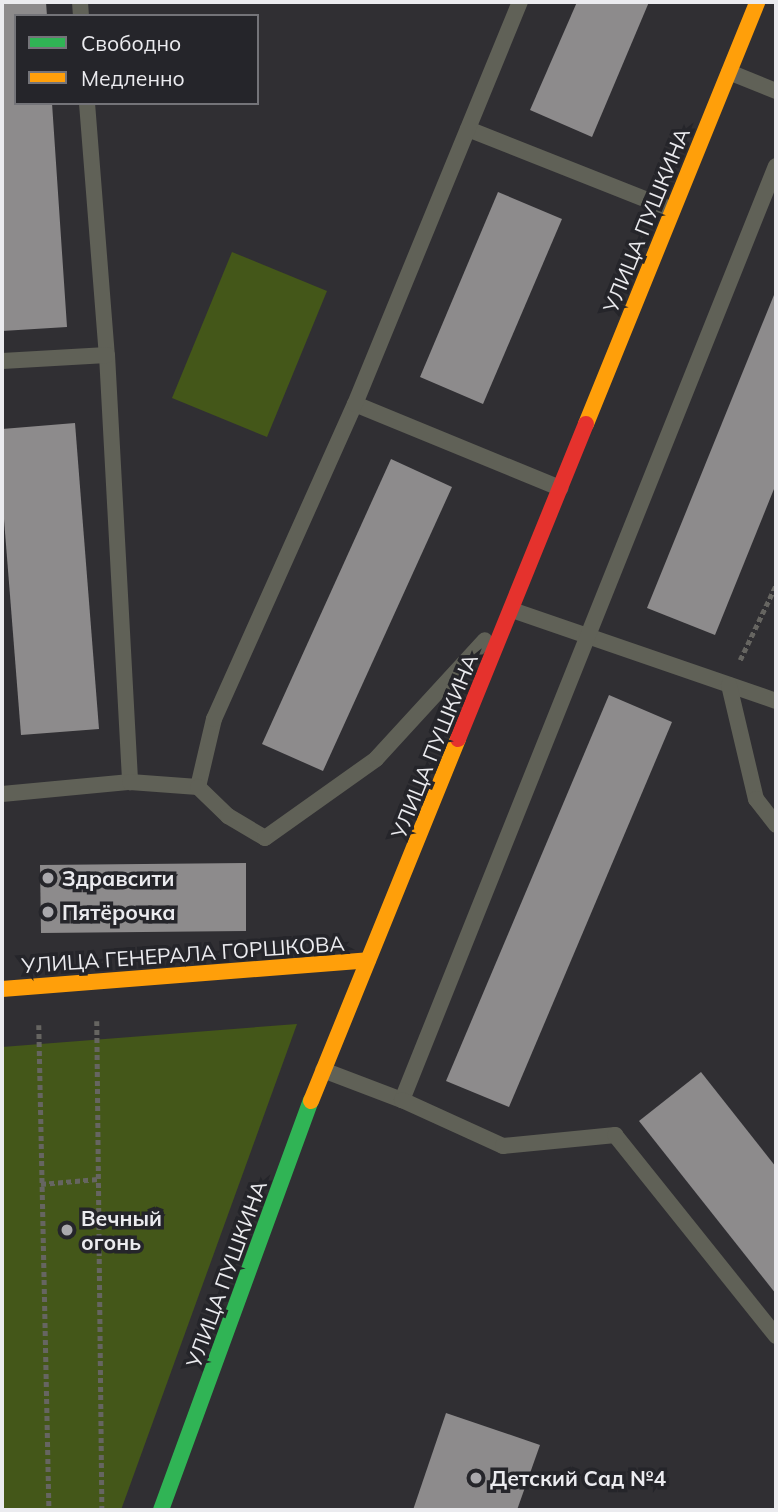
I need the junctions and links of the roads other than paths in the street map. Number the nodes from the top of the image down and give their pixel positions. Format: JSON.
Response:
{"nodes":[{"id":1,"x":520,"y":2,"type":"edge"},
{"id":2,"x":757,"y":2,"type":"edge"},
{"id":3,"x":729,"y":72,"type":"junction"},
{"id":4,"x":776,"y":91,"type":"edge"},
{"id":5,"x":87,"y":105,"type":"edge"},
{"id":6,"x":468,"y":129,"type":"junction"},
{"id":7,"x":776,"y":166,"type":"edge"},
{"id":8,"x":673,"y":210,"type":"junction"},
{"id":9,"x":107,"y":355,"type":"junction"},
{"id":10,"x":2,"y":361,"type":"edge"},
{"id":11,"x":355,"y":404,"type":"junction"},
{"id":12,"x":561,"y":489,"type":"junction"},
{"id":13,"x":513,"y":609,"type":"junction"},
{"id":14,"x":588,"y":635,"type":"junction"},
{"id":15,"x":729,"y":685,"type":"junction"},
{"id":16,"x":776,"y":701,"type":"edge"},
{"id":17,"x":130,"y":782,"type":"junction"},
{"id":18,"x":198,"y":787,"type":"junction"},
{"id":19,"x":2,"y":794,"type":"edge"},
{"id":20,"x":776,"y":825,"type":"edge"},
{"id":21,"x":368,"y":960,"type":"junction"},
{"id":22,"x":2,"y":989,"type":"edge"},
{"id":23,"x":323,"y":1070,"type":"junction"},
{"id":24,"x":402,"y":1100,"type":"junction"},
{"id":25,"x":776,"y":1336,"type":"edge"},
{"id":26,"x":161,"y":1510,"type":"edge"}],
"edges":[{"from":1,"to":6,"type":"lane"},
{"from":2,"to":3,"type":"street","name":"УЛИЦА ПУШКИНА"},
{"from":3,"to":4,"type":"lane"},
{"from":3,"to":8,"type":"street","name":"УЛИЦА ПУШКИНА"},
{"from":5,"to":9,"type":"lane"},
{"from":6,"to":8,"type":"lane"},
{"from":6,"to":11,"type":"lane"},
{"from":7,"to":14,"type":"lane"},
{"from":8,"to":12,"type":"street","name":"УЛИЦА ПУШКИНА"},
{"from":9,"to":10,"type":"lane"},
{"from":9,"to":17,"type":"lane"},
{"from":11,"to":12,"type":"lane"},
{"from":11,"to":18,"type":"lane"},
{"from":12,"to":13,"type":"street","name":"УЛИЦА ПУШКИНА"},
{"from":13,"to":14,"type":"lane"},
{"from":13,"to":18,"type":"lane"},
{"from":13,"to":21,"type":"street","name":"УЛИЦА ПУШКИНА"},
{"from":14,"to":15,"type":"lane"},
{"from":14,"to":24,"type":"lane"},
{"from":15,"to":16,"type":"lane"},
{"from":15,"to":20,"type":"lane"},
{"from":17,"to":18,"type":"lane"},
{"from":17,"to":19,"type":"lane"},
{"from":21,"to":22,"type":"street","name":"УЛИЦА ГЕНЕРАЛА ГОРШКОВА"},
{"from":21,"to":23,"type":"street","name":"УЛИЦА ПУШКИНА"},
{"from":23,"to":24,"type":"lane"},
{"from":23,"to":26,"type":"street","name":"УЛИЦА ПУШКИНА"},
{"from":24,"to":25,"type":"lane"}]}
